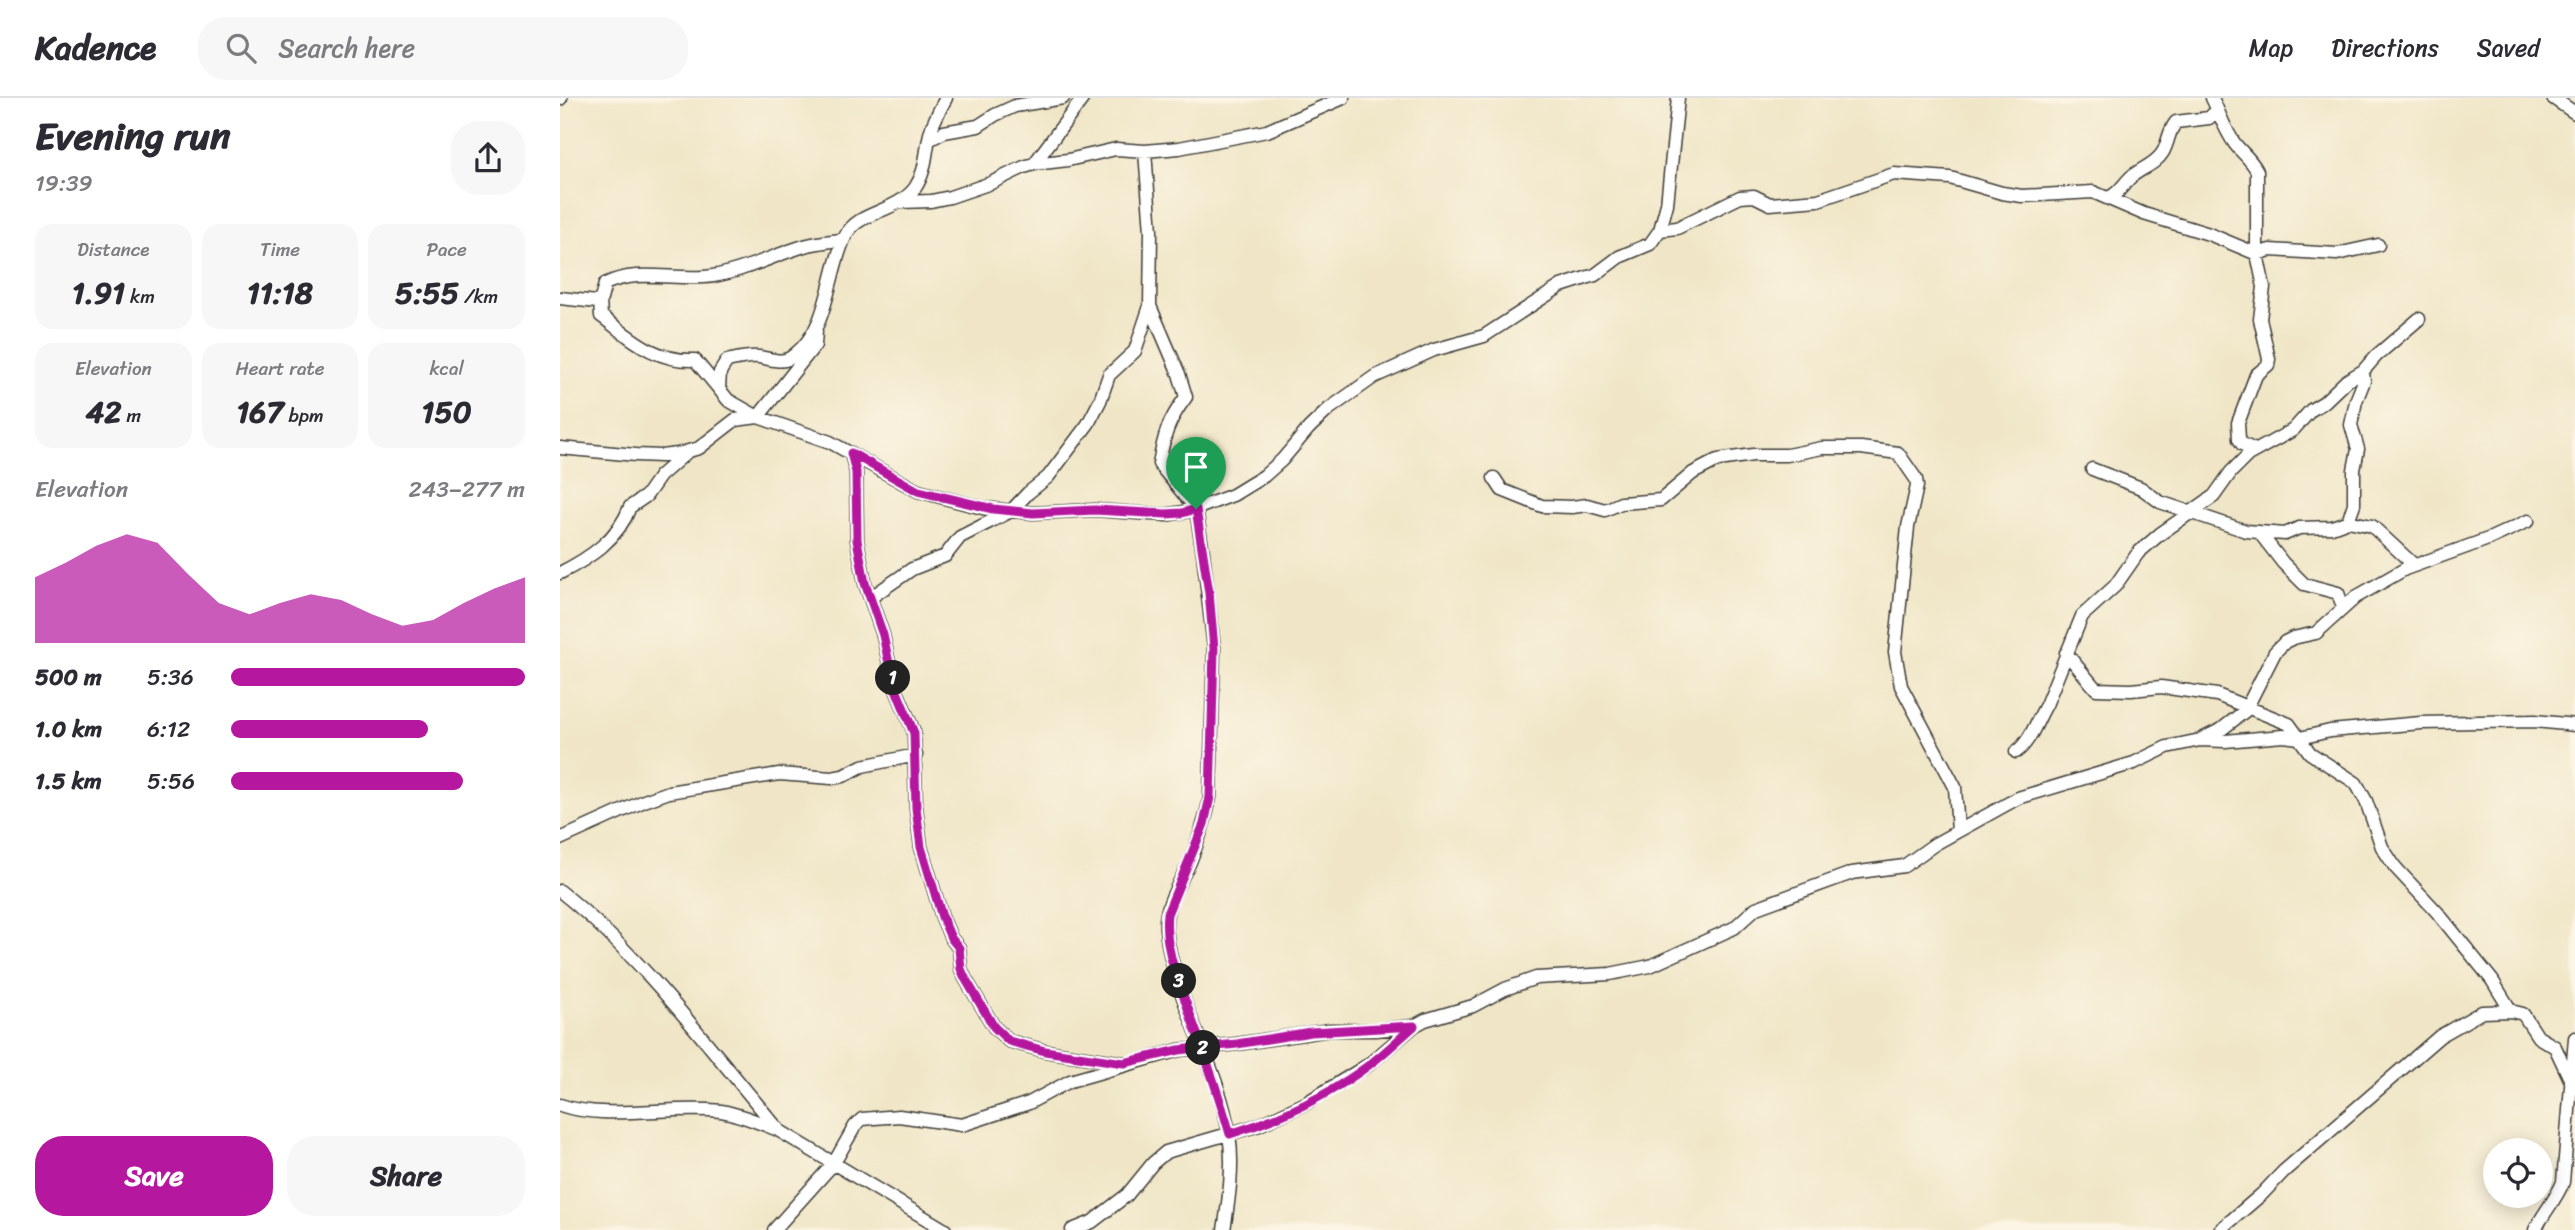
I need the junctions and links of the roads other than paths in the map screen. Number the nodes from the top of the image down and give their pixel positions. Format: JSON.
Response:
{"nodes":[{"id":1,"x":946,"y":98,"type":"edge"},
{"id":2,"x":1063,"y":98,"type":"edge"},
{"id":3,"x":1083,"y":98,"type":"edge"},
{"id":4,"x":1343,"y":98,"type":"edge"},
{"id":5,"x":1678,"y":98,"type":"edge"},
{"id":6,"x":2553,"y":98,"type":"edge"},
{"id":7,"x":2214,"y":104,"type":"edge"},
{"id":8,"x":2575,"y":113,"type":"edge"},
{"id":9,"x":929,"y":139,"type":"junction"},
{"id":10,"x":1146,"y":151,"type":"junction"},
{"id":11,"x":1034,"y":164,"type":"junction"},
{"id":12,"x":2108,"y":198,"type":"junction"},
{"id":13,"x":901,"y":202,"type":"junction"},
{"id":14,"x":1660,"y":230,"type":"junction"},
{"id":15,"x":844,"y":239,"type":"junction"},
{"id":16,"x":2378,"y":245,"type":"dead end"},
{"id":17,"x":2257,"y":254,"type":"junction"},
{"id":18,"x":560,"y":299,"type":"edge"},
{"id":19,"x":600,"y":301,"type":"junction"},
{"id":20,"x":1150,"y":306,"type":"junction"},
{"id":21,"x":2419,"y":319,"type":"dead end"},
{"id":22,"x":816,"y":331,"type":"junction"},
{"id":23,"x":2363,"y":371,"type":"junction"},
{"id":24,"x":719,"y":389,"type":"junction"},
{"id":25,"x":758,"y":417,"type":"junction"},
{"id":26,"x":560,"y":448,"type":"edge"},
{"id":27,"x":2255,"y":450,"type":"junction"},
{"id":28,"x":686,"y":452,"type":"junction"},
{"id":29,"x":851,"y":453,"type":"junction"},
{"id":30,"x":2092,"y":468,"type":"dead end"},
{"id":31,"x":1494,"y":478,"type":"dead end"},
{"id":32,"x":1196,"y":509,"type":"junction"},
{"id":33,"x":1011,"y":511,"type":"junction"},
{"id":34,"x":2191,"y":513,"type":"junction"},
{"id":35,"x":2348,"y":521,"type":"junction"},
{"id":36,"x":2528,"y":521,"type":"dead end"},
{"id":37,"x":2259,"y":533,"type":"junction"},
{"id":38,"x":2414,"y":565,"type":"junction"},
{"id":39,"x":560,"y":573,"type":"edge"},
{"id":40,"x":870,"y":598,"type":"junction"},
{"id":41,"x":2343,"y":607,"type":"junction"},
{"id":42,"x":2066,"y":653,"type":"junction"},
{"id":43,"x":2248,"y":707,"type":"junction"},
{"id":44,"x":2575,"y":725,"type":"edge"},
{"id":45,"x":2300,"y":738,"type":"junction"},
{"id":46,"x":2200,"y":740,"type":"junction"},
{"id":47,"x":2016,"y":752,"type":"dead end"},
{"id":48,"x":916,"y":755,"type":"junction"},
{"id":49,"x":1958,"y":831,"type":"junction"},
{"id":50,"x":560,"y":839,"type":"edge"},
{"id":51,"x":560,"y":891,"type":"edge"},
{"id":52,"x":2511,"y":1011,"type":"junction"},
{"id":53,"x":1414,"y":1026,"type":"junction"},
{"id":54,"x":2575,"y":1038,"type":"edge"},
{"id":55,"x":1202,"y":1048,"type":"junction"},
{"id":56,"x":1124,"y":1063,"type":"junction"},
{"id":57,"x":2571,"y":1081,"type":"junction"},
{"id":58,"x":560,"y":1105,"type":"edge"},
{"id":59,"x":778,"y":1130,"type":"junction"},
{"id":60,"x":1230,"y":1134,"type":"junction"},
{"id":61,"x":834,"y":1163,"type":"junction"},
{"id":62,"x":774,"y":1230,"type":"edge"},
{"id":63,"x":946,"y":1230,"type":"edge"},
{"id":64,"x":1072,"y":1230,"type":"edge"},
{"id":65,"x":1224,"y":1230,"type":"edge"},
{"id":66,"x":2220,"y":1230,"type":"edge"},
{"id":67,"x":2535,"y":1230,"type":"edge"}],
"edges":[{"from":1,"to":9,"type":"street"},
{"from":2,"to":9,"type":"street"},
{"from":3,"to":11,"type":"street"},
{"from":4,"to":10,"type":"street"},
{"from":5,"to":14,"type":"street"},
{"from":6,"to":8,"type":"street"},
{"from":7,"to":12,"type":"street"},
{"from":7,"to":17,"type":"street"},
{"from":9,"to":13,"type":"street"},
{"from":10,"to":11,"type":"street"},
{"from":10,"to":20,"type":"street"},
{"from":11,"to":13,"type":"street"},
{"from":12,"to":14,"type":"street"},
{"from":12,"to":17,"type":"street"},
{"from":13,"to":15,"type":"street"},
{"from":14,"to":32,"type":"street"},
{"from":15,"to":19,"type":"street"},
{"from":15,"to":22,"type":"street"},
{"from":16,"to":17,"type":"street"},
{"from":17,"to":27,"type":"street"},
{"from":18,"to":19,"type":"street"},
{"from":19,"to":24,"type":"street"},
{"from":20,"to":32,"type":"street"},
{"from":20,"to":33,"type":"street"},
{"from":21,"to":23,"type":"street"},
{"from":22,"to":24,"type":"street"},
{"from":22,"to":25,"type":"street"},
{"from":23,"to":27,"type":"street"},
{"from":23,"to":35,"type":"street"},
{"from":24,"to":25,"type":"street"},
{"from":25,"to":28,"type":"street"},
{"from":25,"to":29,"type":"street"},
{"from":26,"to":28,"type":"street"},
{"from":27,"to":34,"type":"street"},
{"from":28,"to":39,"type":"street"},
{"from":29,"to":33,"type":"street"},
{"from":29,"to":40,"type":"street"},
{"from":30,"to":34,"type":"street"},
{"from":31,"to":49,"type":"street"},
{"from":32,"to":33,"type":"street"},
{"from":32,"to":55,"type":"street"},
{"from":33,"to":40,"type":"street"},
{"from":34,"to":37,"type":"street"},
{"from":34,"to":42,"type":"street"},
{"from":35,"to":37,"type":"street"},
{"from":35,"to":38,"type":"street"},
{"from":36,"to":38,"type":"street"},
{"from":37,"to":41,"type":"street"},
{"from":38,"to":41,"type":"street"},
{"from":40,"to":48,"type":"street"},
{"from":41,"to":43,"type":"street"},
{"from":42,"to":43,"type":"street"},
{"from":42,"to":47,"type":"street"},
{"from":43,"to":45,"type":"street"},
{"from":43,"to":46,"type":"street"},
{"from":44,"to":45,"type":"street"},
{"from":45,"to":46,"type":"street"},
{"from":45,"to":52,"type":"street"},
{"from":46,"to":49,"type":"street"},
{"from":48,"to":50,"type":"street"},
{"from":48,"to":56,"type":"street"},
{"from":49,"to":53,"type":"street"},
{"from":51,"to":59,"type":"street"},
{"from":52,"to":57,"type":"street"},
{"from":52,"to":66,"type":"street"},
{"from":53,"to":55,"type":"street"},
{"from":53,"to":60,"type":"street"},
{"from":54,"to":57,"type":"street"},
{"from":55,"to":56,"type":"street"},
{"from":55,"to":60,"type":"street"},
{"from":56,"to":61,"type":"street"},
{"from":57,"to":67,"type":"street"},
{"from":58,"to":59,"type":"street"},
{"from":59,"to":61,"type":"street"},
{"from":60,"to":64,"type":"street"},
{"from":60,"to":65,"type":"street"},
{"from":61,"to":62,"type":"street"},
{"from":61,"to":63,"type":"street"}]}
